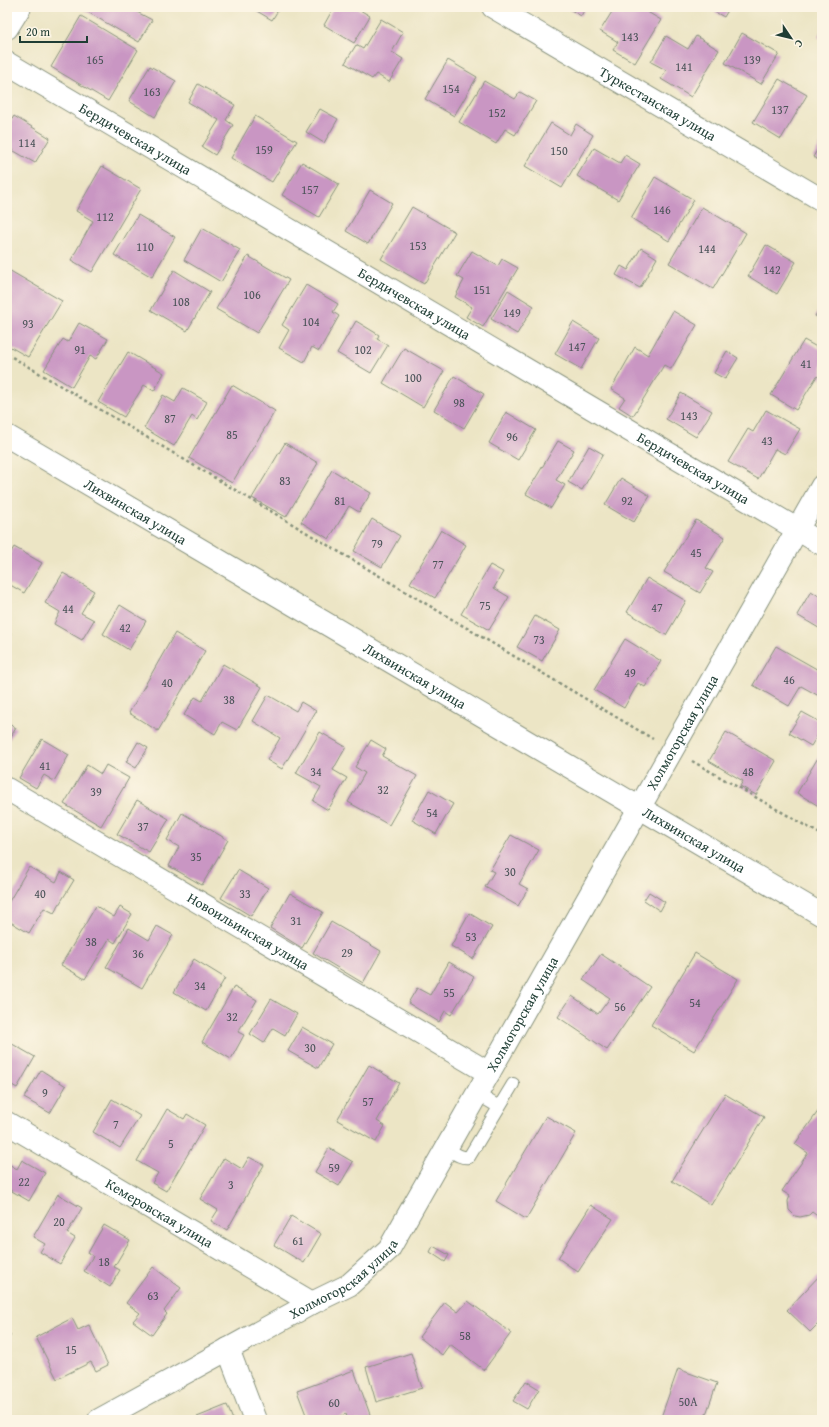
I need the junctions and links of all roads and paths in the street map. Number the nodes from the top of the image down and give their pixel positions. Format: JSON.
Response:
{"nodes":[{"id":1,"x":20,"y":7,"type":"edge"},
{"id":2,"x":493,"y":7,"type":"edge"},
{"id":3,"x":7,"y":28,"type":"edge"},
{"id":4,"x":7,"y":63,"type":"edge"},
{"id":5,"x":822,"y":200,"type":"edge"},
{"id":6,"x":7,"y":354,"type":"edge"},
{"id":7,"x":7,"y":436,"type":"edge"},
{"id":8,"x":822,"y":486,"type":"edge"},
{"id":9,"x":797,"y":530,"type":"junction"},
{"id":10,"x":822,"y":544,"type":"edge"},
{"id":11,"x":672,"y":750,"type":"junction"},
{"id":12,"x":7,"y":789,"type":"edge"},
{"id":13,"x":640,"y":807,"type":"junction"},
{"id":14,"x":822,"y":835,"type":"edge"},
{"id":15,"x":822,"y":915,"type":"edge"},
{"id":16,"x":489,"y":1073,"type":"junction"},
{"id":17,"x":513,"y":1084,"type":"dead end"},
{"id":18,"x":477,"y":1094,"type":"junction"},
{"id":19,"x":499,"y":1107,"type":"junction"},
{"id":20,"x":7,"y":1123,"type":"edge"},
{"id":21,"x":446,"y":1148,"type":"junction"},
{"id":22,"x":312,"y":1303,"type":"junction"},
{"id":23,"x":228,"y":1349,"type":"junction"},
{"id":24,"x":99,"y":1420,"type":"edge"},
{"id":25,"x":255,"y":1420,"type":"edge"}],
"edges":[{"from":1,"to":3,"type":"street"},
{"from":2,"to":5,"type":"street","name":"Туркестанская улица"},
{"from":4,"to":9,"type":"street","name":"Бердичевская улица"},
{"from":6,"to":11,"type":"path"},
{"from":7,"to":13,"type":"street","name":"Лихвинская улица"},
{"from":8,"to":9,"type":"street","name":"Холмогорская улица"},
{"from":9,"to":10,"type":"street","name":"Бердичевская улица"},
{"from":9,"to":11,"type":"street","name":"Холмогорская улица"},
{"from":11,"to":13,"type":"street","name":"Холмогорская улица"},
{"from":11,"to":14,"type":"path"},
{"from":12,"to":16,"type":"street","name":"Новоильинская улица"},
{"from":13,"to":15,"type":"street","name":"Лихвинская улица"},
{"from":13,"to":16,"type":"street","name":"Холмогорская улица"},
{"from":16,"to":18,"type":"street","name":"Холмогорская улица"},
{"from":17,"to":19,"type":"lane"},
{"from":18,"to":19,"type":"lane"},
{"from":18,"to":21,"type":"street","name":"Холмогорская улица"},
{"from":19,"to":21,"type":"lane"},
{"from":20,"to":22,"type":"street","name":"Кемеровская улица"},
{"from":21,"to":22,"type":"street","name":"Холмогорская улица"},
{"from":22,"to":23,"type":"street","name":"Холмогорская улица"},
{"from":23,"to":24,"type":"street","name":"Холмогорская улица"},
{"from":23,"to":25,"type":"street"}]}
